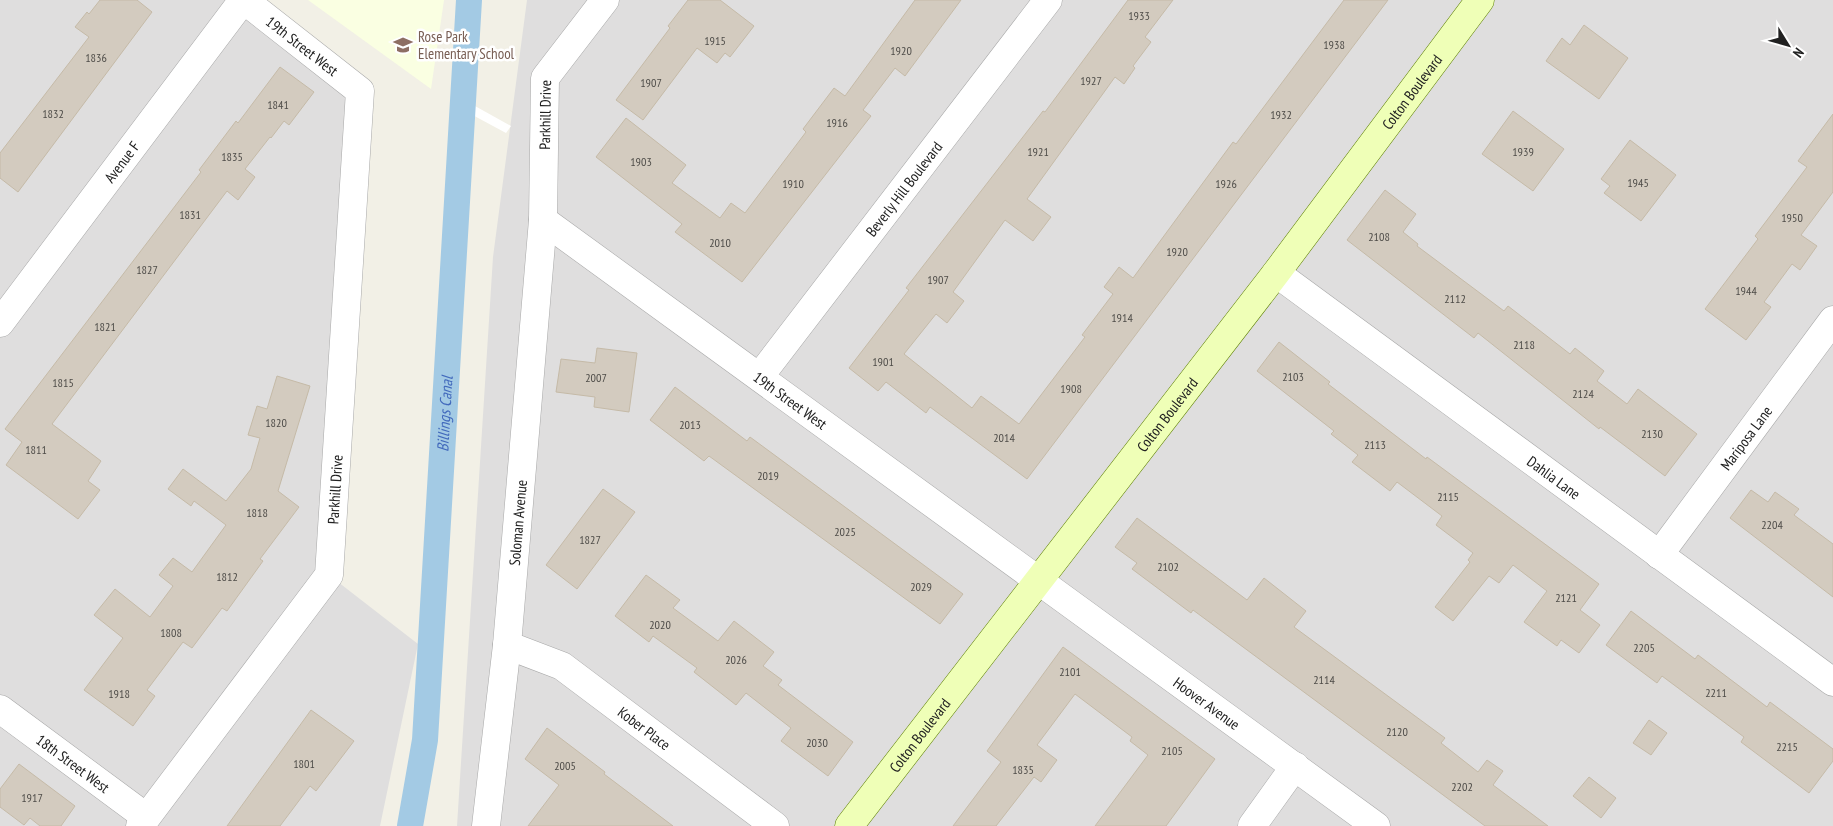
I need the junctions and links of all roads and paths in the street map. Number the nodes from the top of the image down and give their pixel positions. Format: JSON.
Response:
{"nodes":[{"id":1,"x":244,"y":0,"type":"edge"},
{"id":2,"x":605,"y":0,"type":"edge"},
{"id":3,"x":1048,"y":0,"type":"edge"},
{"id":4,"x":1480,"y":0,"type":"edge"},
{"id":5,"x":360,"y":91,"type":"joint"},
{"id":6,"x":543,"y":220,"type":"junction"},
{"id":7,"x":1276,"y":273,"type":"junction"},
{"id":8,"x":1833,"y":320,"type":"edge"},
{"id":9,"x":0,"y":323,"type":"edge"},
{"id":10,"x":760,"y":376,"type":"junction"},
{"id":11,"x":1659,"y":555,"type":"junction"},
{"id":12,"x":1039,"y":581,"type":"junction"},
{"id":13,"x":507,"y":646,"type":"junction"},
{"id":14,"x":1833,"y":682,"type":"edge"},
{"id":15,"x":0,"y":709,"type":"edge"},
{"id":16,"x":1295,"y":766,"type":"junction"},
{"id":17,"x":143,"y":822,"type":"edge"},
{"id":18,"x":486,"y":826,"type":"edge"},
{"id":19,"x":775,"y":826,"type":"edge"},
{"id":20,"x":849,"y":826,"type":"edge"},
{"id":21,"x":1252,"y":826,"type":"edge"},
{"id":22,"x":1376,"y":826,"type":"edge"}],
"edges":[{"from":1,"to":5,"type":"street","name":"19th Street West"},
{"from":1,"to":9,"type":"street","name":"Avenue F"},
{"from":2,"to":6,"type":"street","name":"Parkhill Drive"},
{"from":3,"to":10,"type":"street","name":"Beverly Hill Boulevard"},
{"from":4,"to":7,"type":"street","name":"Colton Boulevard"},
{"from":5,"to":17,"type":"street","name":"Parkhill Drive"},
{"from":6,"to":10,"type":"street","name":"19th Street West"},
{"from":6,"to":13,"type":"street","name":"Soloman Avenue"},
{"from":7,"to":11,"type":"street","name":"Dahlia Lane"},
{"from":7,"to":12,"type":"street","name":"Colton Boulevard"},
{"from":8,"to":11,"type":"street","name":"Mariposa Lane"},
{"from":10,"to":12,"type":"street","name":"19th Street West"},
{"from":11,"to":14,"type":"street","name":"Dahlia Lane"},
{"from":12,"to":16,"type":"street","name":"Hoover Avenue"},
{"from":12,"to":20,"type":"street","name":"Colton Boulevard"},
{"from":13,"to":18,"type":"street","name":"Soloman Avenue"},
{"from":13,"to":19,"type":"street","name":"Kober Place"},
{"from":15,"to":17,"type":"street","name":"18th Street West"},
{"from":16,"to":21,"type":"street"},
{"from":16,"to":22,"type":"street","name":"Hoover Avenue"}]}
